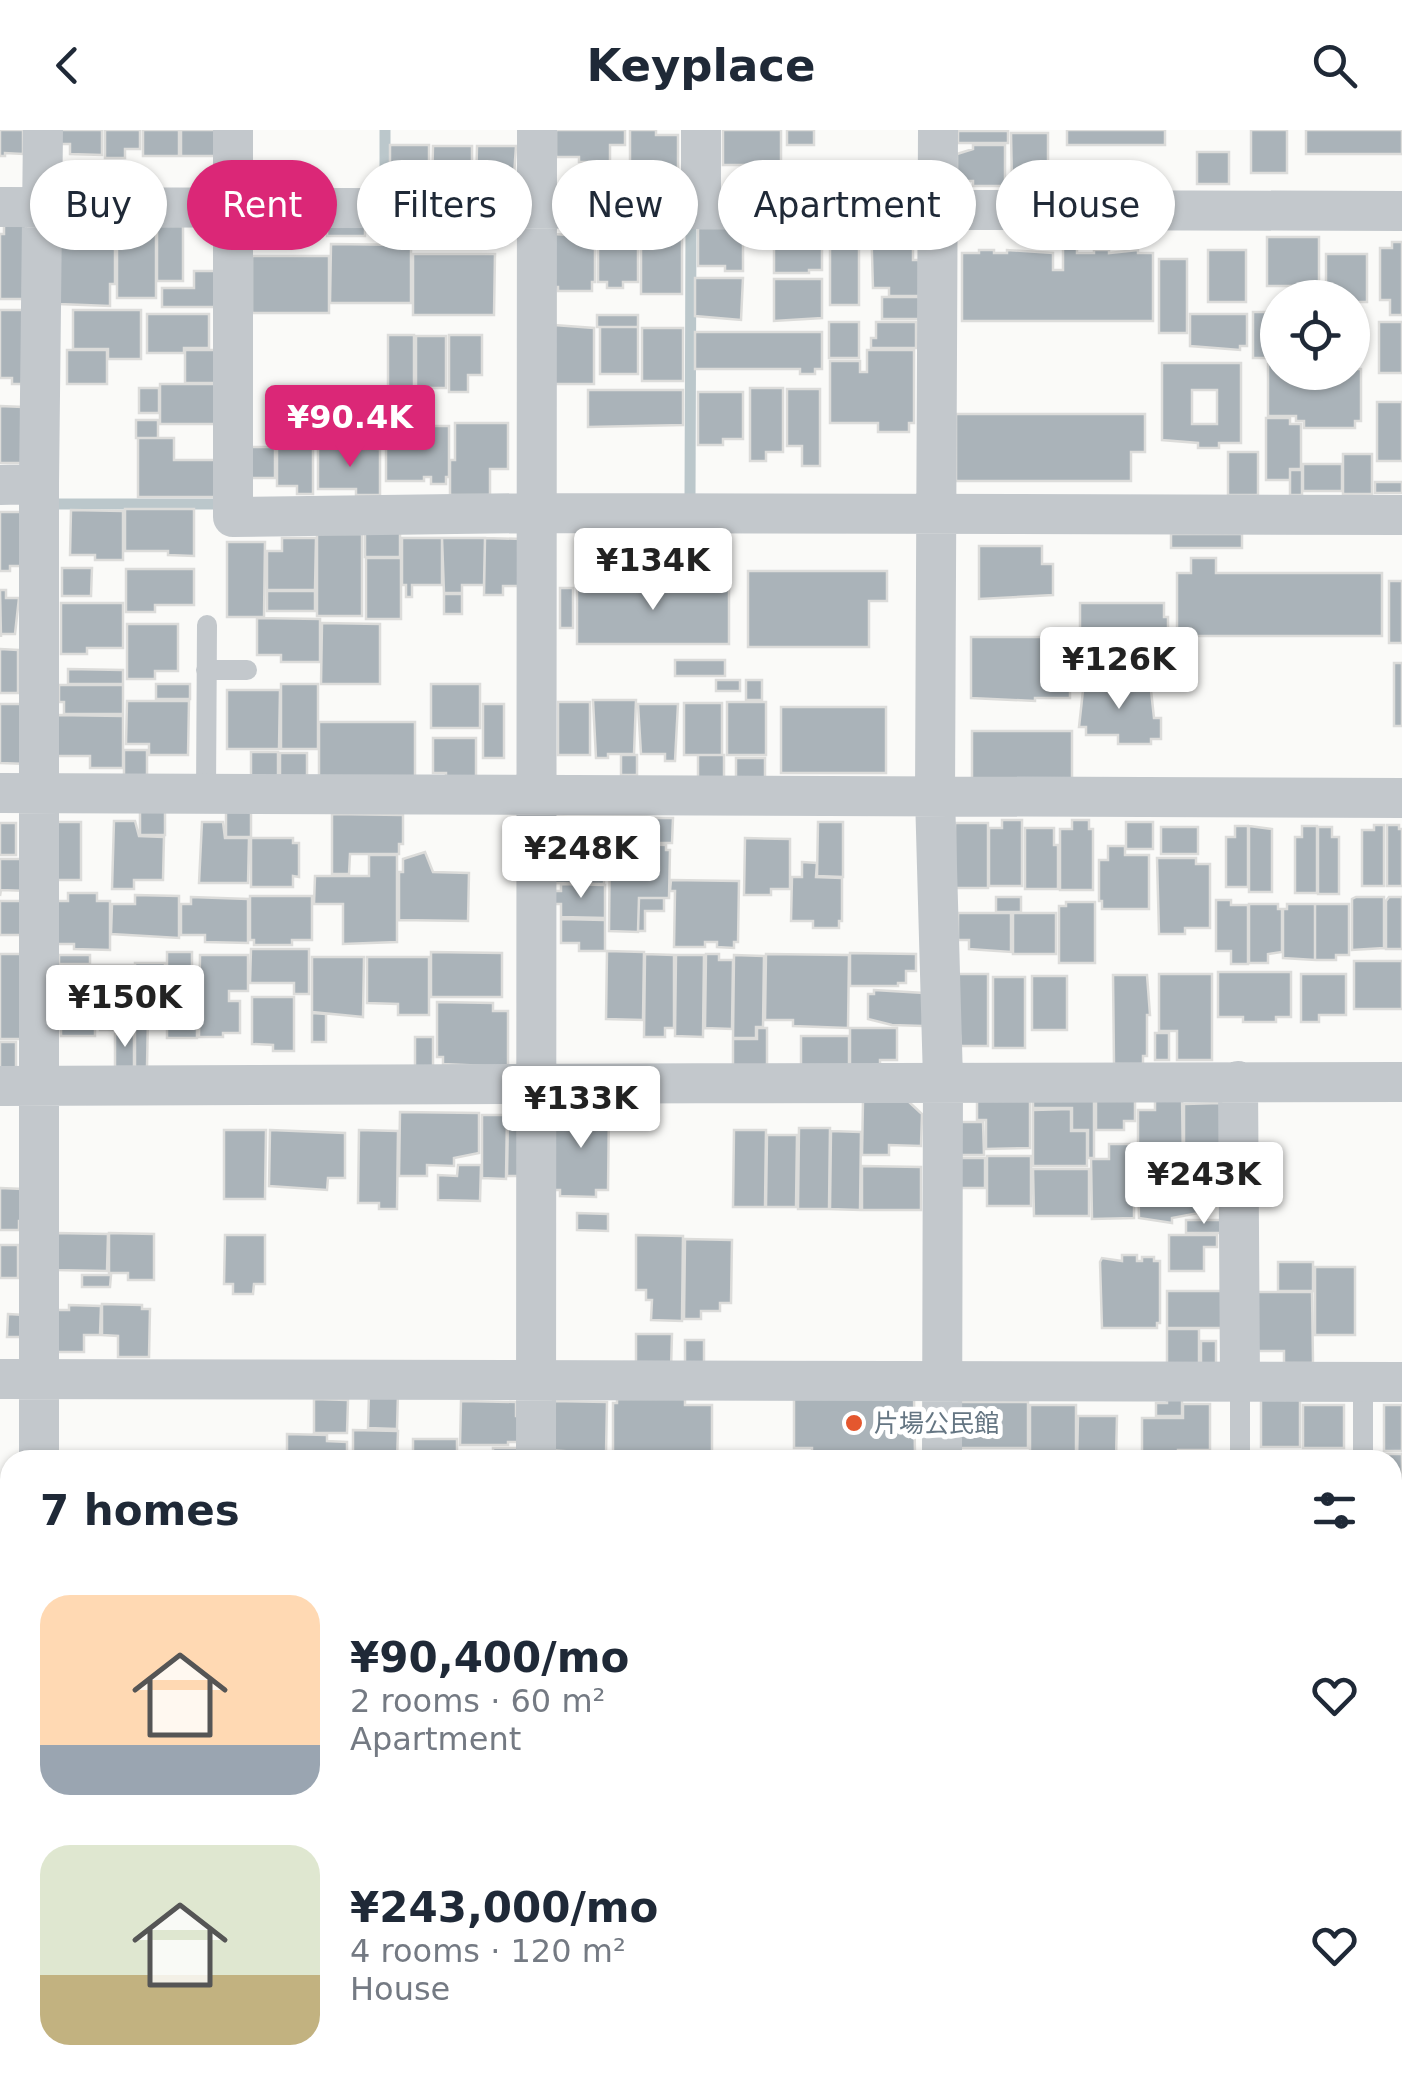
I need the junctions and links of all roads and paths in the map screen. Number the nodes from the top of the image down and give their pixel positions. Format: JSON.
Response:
{"nodes":[{"id":1,"x":43,"y":130,"type":"edge"},
{"id":2,"x":232,"y":130,"type":"edge"},
{"id":3,"x":537,"y":130,"type":"edge"},
{"id":4,"x":701,"y":130,"type":"edge"},
{"id":5,"x":938,"y":130,"type":"edge"},
{"id":6,"x":43,"y":160,"type":"edge"},
{"id":7,"x":232,"y":160,"type":"edge"},
{"id":8,"x":938,"y":160,"type":"edge"},
{"id":9,"x":0,"y":207,"type":"edge"},
{"id":10,"x":30,"y":207,"type":"edge"},
{"id":11,"x":337,"y":208,"type":"edge"},
{"id":12,"x":537,"y":208,"type":"junction"},
{"id":13,"x":701,"y":209,"type":"junction"},
{"id":14,"x":718,"y":209,"type":"edge"},
{"id":15,"x":976,"y":210,"type":"edge"},
{"id":16,"x":1402,"y":210,"type":"edge"},
{"id":17,"x":39,"y":250,"type":"edge"},
{"id":18,"x":232,"y":250,"type":"edge"},
{"id":19,"x":938,"y":250,"type":"edge"},
{"id":20,"x":20,"y":485,"type":"edge"},
{"id":21,"x":537,"y":513,"type":"junction"},
{"id":22,"x":937,"y":515,"type":"junction"},
{"id":23,"x":1402,"y":515,"type":"edge"},
{"id":24,"x":207,"y":625,"type":"dead end"},
{"id":25,"x":206,"y":670,"type":"junction"},
{"id":26,"x":247,"y":670,"type":"dead end"},
{"id":27,"x":0,"y":793,"type":"edge"},
{"id":28,"x":41,"y":793,"type":"junction"},
{"id":29,"x":206,"y":794,"type":"junction"},
{"id":30,"x":537,"y":795,"type":"junction"},
{"id":31,"x":935,"y":796,"type":"junction"},
{"id":32,"x":1402,"y":798,"type":"edge"},
{"id":33,"x":943,"y":1080,"type":"junction"},
{"id":34,"x":1238,"y":1081,"type":"junction"},
{"id":35,"x":1402,"y":1082,"type":"edge"},
{"id":36,"x":0,"y":1086,"type":"edge"},
{"id":37,"x":40,"y":1086,"type":"junction"},
{"id":38,"x":536,"y":1086,"type":"junction"},
{"id":39,"x":536,"y":1378,"type":"junction"},
{"id":40,"x":20,"y":1379,"type":"edge"},
{"id":41,"x":942,"y":1380,"type":"junction"},
{"id":42,"x":1240,"y":1381,"type":"junction"},
{"id":43,"x":1382,"y":1382,"type":"edge"},
{"id":44,"x":37,"y":1450,"type":"edge"},
{"id":45,"x":536,"y":1450,"type":"edge"},
{"id":46,"x":942,"y":1450,"type":"edge"},
{"id":47,"x":1240,"y":1450,"type":"edge"},
{"id":48,"x":1365,"y":1450,"type":"edge"}],
"edges":[{"from":1,"to":6,"type":"street"},
{"from":2,"to":7,"type":"street"},
{"from":3,"to":12,"type":"street"},
{"from":4,"to":13,"type":"street"},
{"from":5,"to":8,"type":"street"},
{"from":9,"to":10,"type":"street"},
{"from":11,"to":12,"type":"street"},
{"from":12,"to":13,"type":"street"},
{"from":12,"to":21,"type":"street"},
{"from":13,"to":14,"type":"street"},
{"from":15,"to":16,"type":"street"},
{"from":17,"to":20,"type":"street"},
{"from":18,"to":21,"type":"street"},
{"from":19,"to":22,"type":"street"},
{"from":20,"to":28,"type":"street"},
{"from":21,"to":22,"type":"street"},
{"from":21,"to":30,"type":"street"},
{"from":22,"to":23,"type":"street"},
{"from":22,"to":31,"type":"street"},
{"from":24,"to":25,"type":"lane"},
{"from":25,"to":26,"type":"lane"},
{"from":25,"to":29,"type":"lane"},
{"from":27,"to":28,"type":"street"},
{"from":28,"to":29,"type":"street"},
{"from":28,"to":37,"type":"street"},
{"from":29,"to":30,"type":"street"},
{"from":30,"to":31,"type":"street"},
{"from":30,"to":38,"type":"street"},
{"from":31,"to":32,"type":"street"},
{"from":31,"to":33,"type":"street"},
{"from":33,"to":34,"type":"street"},
{"from":33,"to":38,"type":"street"},
{"from":33,"to":41,"type":"street"},
{"from":34,"to":35,"type":"street"},
{"from":34,"to":42,"type":"street"},
{"from":36,"to":37,"type":"street"},
{"from":37,"to":38,"type":"street"},
{"from":37,"to":40,"type":"street"},
{"from":38,"to":39,"type":"street"},
{"from":39,"to":40,"type":"street"},
{"from":39,"to":41,"type":"street"},
{"from":39,"to":45,"type":"street"},
{"from":40,"to":44,"type":"street"},
{"from":41,"to":42,"type":"street"},
{"from":41,"to":46,"type":"street"},
{"from":42,"to":43,"type":"street"},
{"from":42,"to":47,"type":"lane"},
{"from":43,"to":48,"type":"lane"}]}
